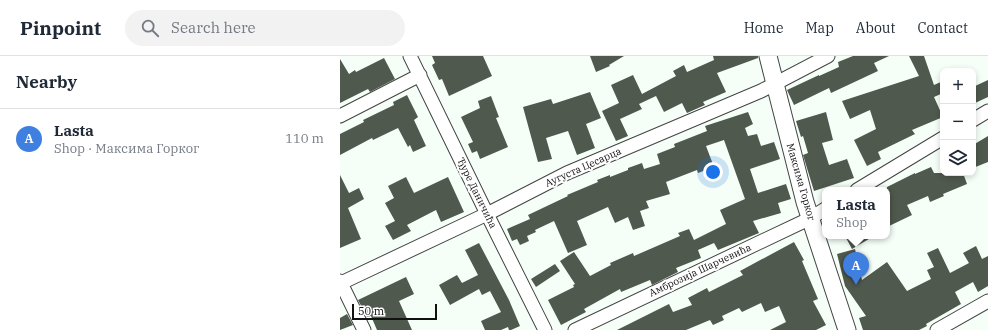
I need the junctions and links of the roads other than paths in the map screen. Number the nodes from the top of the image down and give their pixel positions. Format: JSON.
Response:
{"nodes":[{"id":1,"x":410,"y":56,"type":"edge"},
{"id":2,"x":768,"y":56,"type":"edge"},
{"id":3,"x":828,"y":56,"type":"edge"},
{"id":4,"x":420,"y":75,"type":"junction"},
{"id":5,"x":774,"y":84,"type":"junction"},
{"id":6,"x":988,"y":112,"type":"edge"},
{"id":7,"x":340,"y":116,"type":"edge"},
{"id":8,"x":976,"y":118,"type":"edge"},
{"id":9,"x":940,"y":140,"type":"edge"},
{"id":10,"x":862,"y":187,"type":"edge"},
{"id":11,"x":818,"y":213,"type":"edge"},
{"id":12,"x":487,"y":214,"type":"junction"},
{"id":13,"x":822,"y":229,"type":"edge"},
{"id":14,"x":824,"y":239,"type":"edge"},
{"id":15,"x":340,"y":282,"type":"edge"},
{"id":16,"x":988,"y":301,"type":"edge"},
{"id":17,"x":364,"y":330,"type":"edge"},
{"id":18,"x":545,"y":330,"type":"edge"},
{"id":19,"x":575,"y":330,"type":"edge"},
{"id":20,"x":847,"y":330,"type":"edge"},
{"id":21,"x":937,"y":330,"type":"edge"}],
"edges":[{"from":1,"to":4,"type":"street","name":"Ђуре Даничића"},
{"from":2,"to":5,"type":"street","name":"Максима Горког"},
{"from":3,"to":5,"type":"street","name":"Аугуста Цесарца"},
{"from":4,"to":7,"type":"street"},
{"from":4,"to":12,"type":"street","name":"Ђуре Даничића"},
{"from":5,"to":11,"type":"street","name":"Максима Горког"},
{"from":5,"to":12,"type":"street","name":"Аугуста Цесарца"},
{"from":6,"to":8,"type":"street"},
{"from":9,"to":10,"type":"street"},
{"from":11,"to":13,"type":"street","name":"Максима Горког"},
{"from":11,"to":19,"type":"street","name":"Амброзија Шарчевића"},
{"from":12,"to":15,"type":"street","name":"Аугуста Цесарца"},
{"from":12,"to":18,"type":"street","name":"Ђуре Даничића"},
{"from":14,"to":20,"type":"street","name":"Максима Горког"},
{"from":15,"to":17,"type":"street"},
{"from":16,"to":21,"type":"street"}]}
